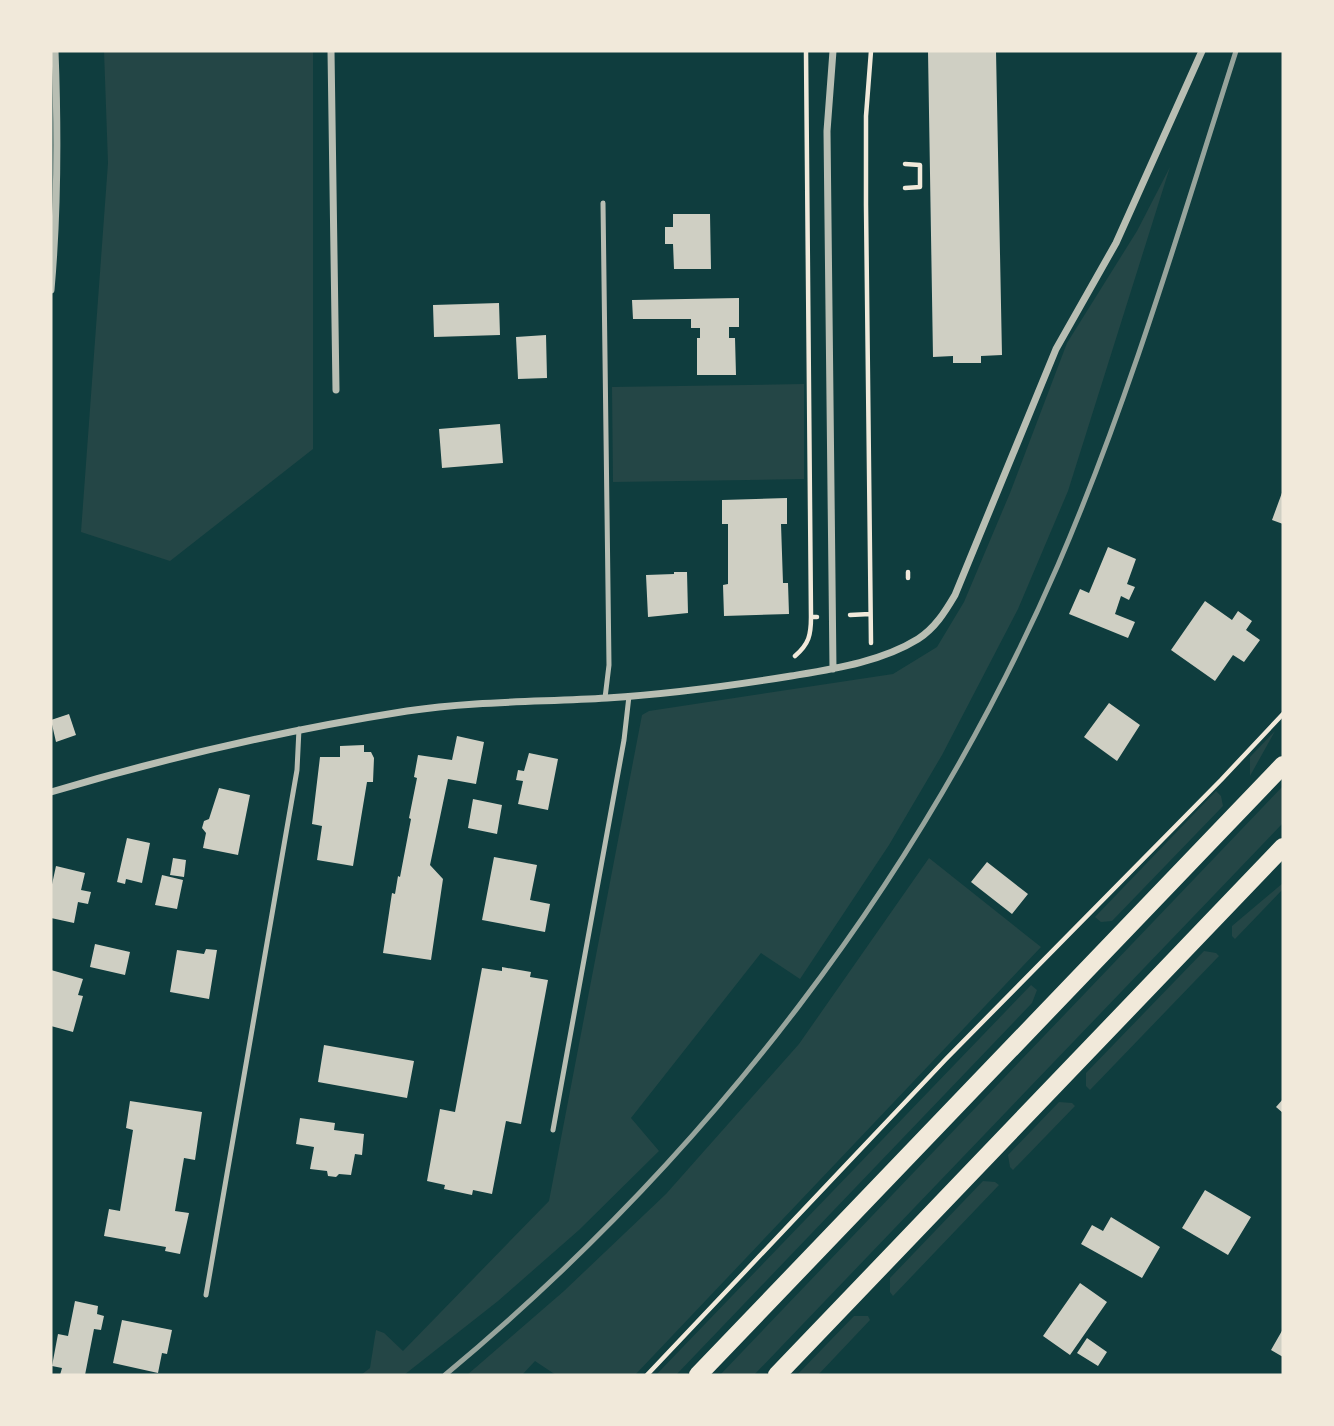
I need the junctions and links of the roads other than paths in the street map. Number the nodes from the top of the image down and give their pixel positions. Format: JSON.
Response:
{"nodes":[{"id":1,"x":55,"y":51,"type":"edge"},
{"id":2,"x":331,"y":51,"type":"edge"},
{"id":3,"x":833,"y":51,"type":"edge"},
{"id":4,"x":1202,"y":51,"type":"edge"},
{"id":5,"x":603,"y":203,"type":"dead end"},
{"id":6,"x":51,"y":290,"type":"edge"},
{"id":7,"x":336,"y":390,"type":"dead end"},
{"id":8,"x":833,"y":669,"type":"junction"},
{"id":9,"x":629,"y":696,"type":"junction"},
{"id":10,"x":605,"y":698,"type":"junction"},
{"id":11,"x":299,"y":729,"type":"junction"},
{"id":12,"x":1283,"y":765,"type":"edge"},
{"id":13,"x":51,"y":792,"type":"edge"},
{"id":14,"x":1283,"y":847,"type":"edge"},
{"id":15,"x":553,"y":1130,"type":"dead end"},
{"id":16,"x":206,"y":1295,"type":"dead end"},
{"id":17,"x":698,"y":1375,"type":"edge"},
{"id":18,"x":777,"y":1375,"type":"edge"}],
"edges":[{"from":1,"to":6,"type":"street"},
{"from":2,"to":7,"type":"street"},
{"from":3,"to":8,"type":"street"},
{"from":4,"to":8,"type":"street"},
{"from":5,"to":10,"type":"lane"},
{"from":8,"to":9,"type":"street"},
{"from":9,"to":10,"type":"street"},
{"from":9,"to":15,"type":"lane"},
{"from":10,"to":11,"type":"street"},
{"from":11,"to":13,"type":"street"},
{"from":11,"to":16,"type":"lane"},
{"from":12,"to":17,"type":"main road"},
{"from":14,"to":18,"type":"main road"}]}
